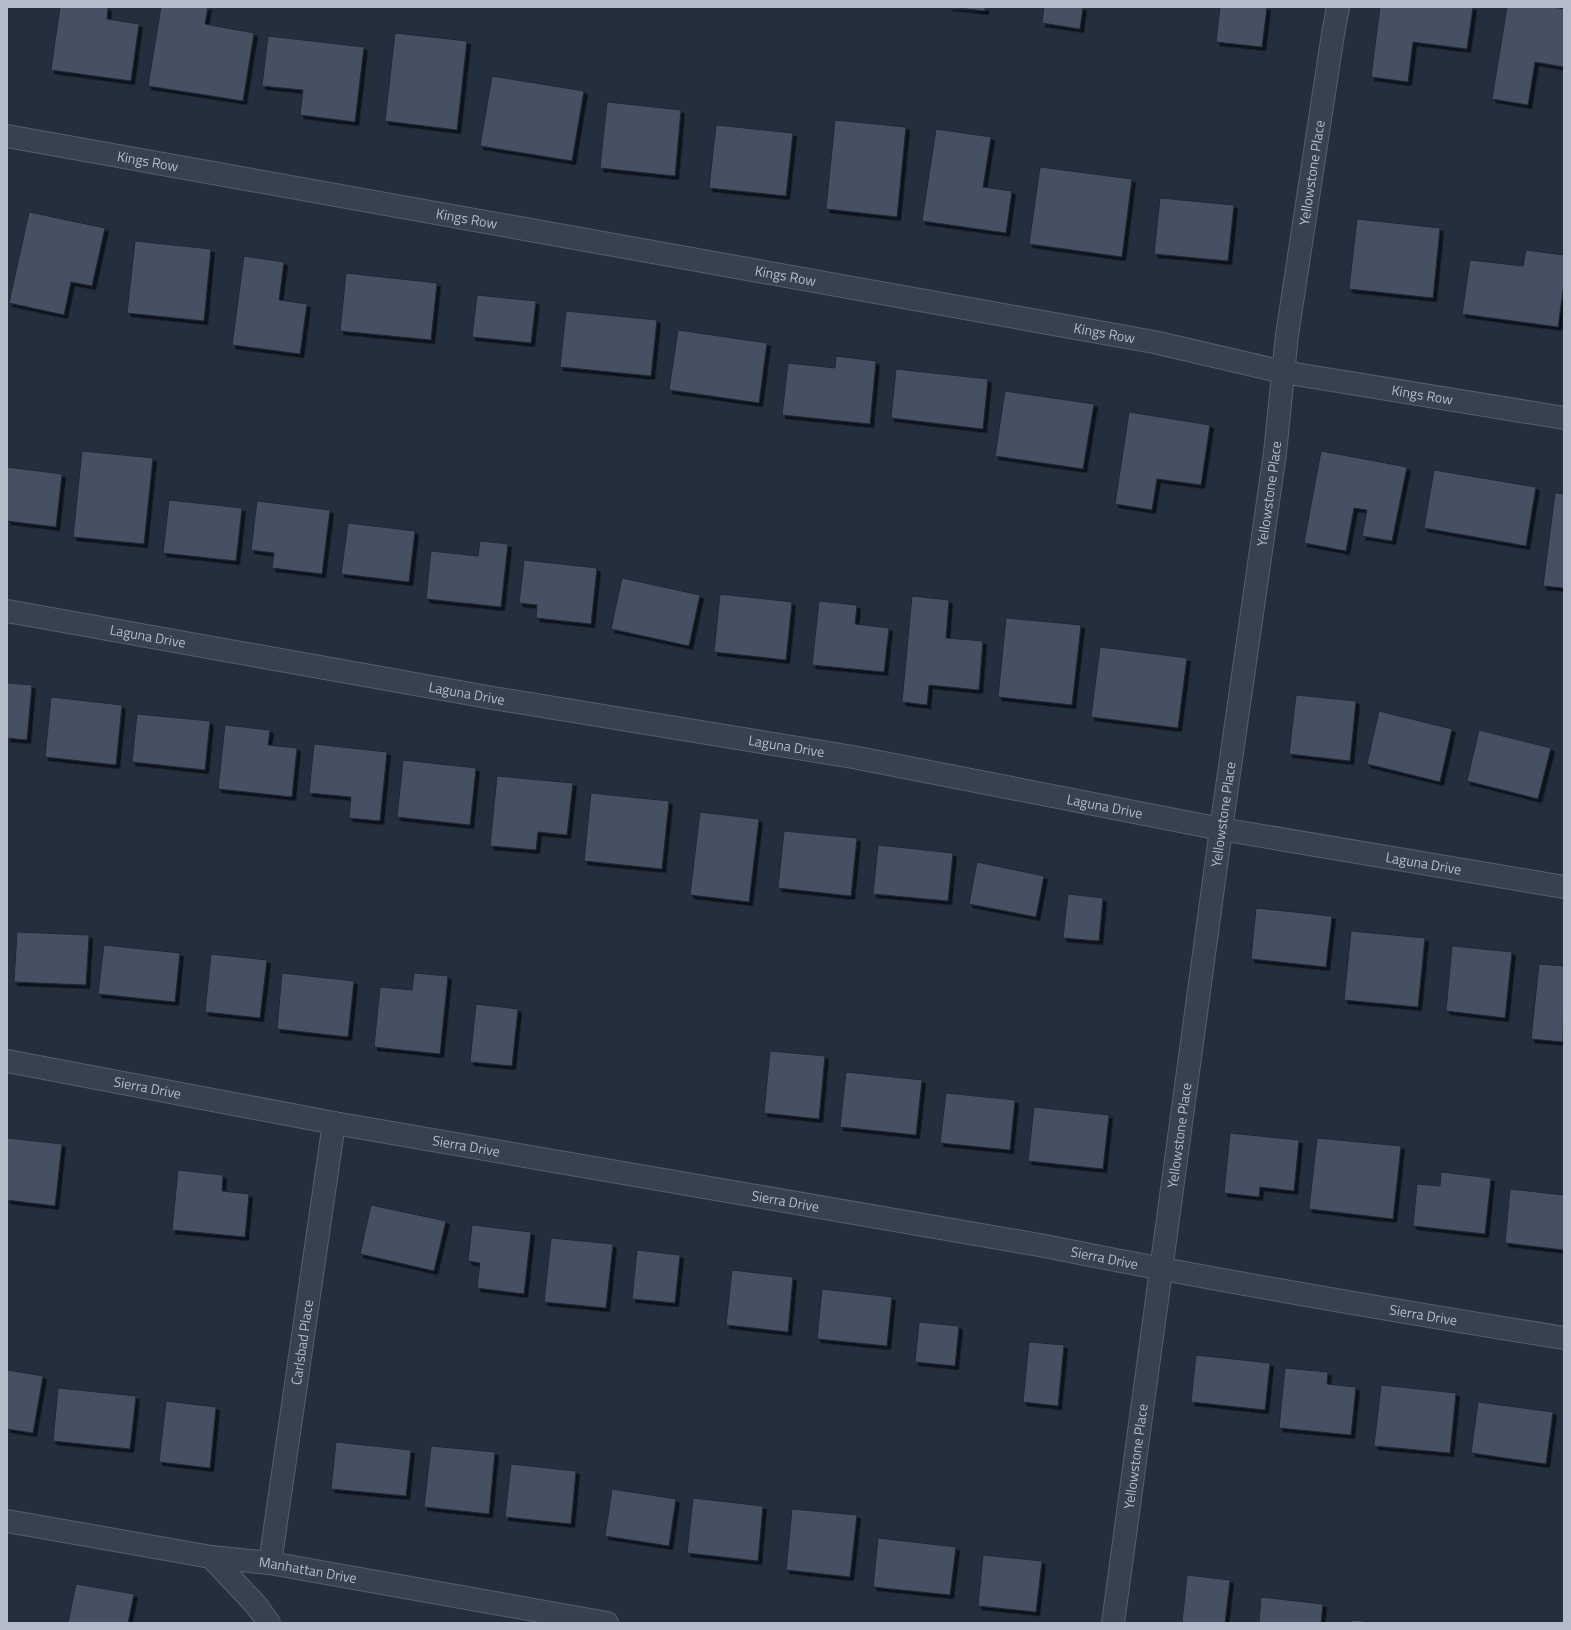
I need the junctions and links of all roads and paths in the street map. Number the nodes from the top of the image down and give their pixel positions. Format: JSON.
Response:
{"nodes":[{"id":1,"x":1338,"y":7,"type":"edge"},
{"id":2,"x":7,"y":136,"type":"edge"},
{"id":3,"x":1283,"y":372,"type":"junction"},
{"id":4,"x":1564,"y":418,"type":"edge"},
{"id":5,"x":7,"y":611,"type":"edge"},
{"id":6,"x":1222,"y":829,"type":"junction"},
{"id":7,"x":1564,"y":887,"type":"edge"},
{"id":8,"x":7,"y":1061,"type":"edge"},
{"id":9,"x":334,"y":1122,"type":"junction"},
{"id":10,"x":1162,"y":1270,"type":"junction"},
{"id":11,"x":1564,"y":1338,"type":"edge"},
{"id":12,"x":7,"y":1521,"type":"edge"},
{"id":13,"x":211,"y":1557,"type":"junction"},
{"id":14,"x":270,"y":1563,"type":"junction"},
{"id":15,"x":269,"y":1623,"type":"edge"},
{"id":16,"x":607,"y":1623,"type":"edge"},
{"id":17,"x":1113,"y":1623,"type":"edge"}],
"edges":[{"from":1,"to":3,"type":"street","name":"Yellowstone Place"},
{"from":2,"to":3,"type":"street","name":"Kings Row"},
{"from":3,"to":4,"type":"street","name":"Kings Row"},
{"from":3,"to":6,"type":"street","name":"Yellowstone Place"},
{"from":5,"to":6,"type":"street","name":"Laguna Drive"},
{"from":6,"to":7,"type":"street","name":"Laguna Drive"},
{"from":6,"to":10,"type":"street","name":"Yellowstone Place"},
{"from":8,"to":9,"type":"street","name":"Sierra Drive"},
{"from":9,"to":10,"type":"street","name":"Sierra Drive"},
{"from":9,"to":14,"type":"street","name":"Carlsbad Place"},
{"from":10,"to":11,"type":"street","name":"Sierra Drive"},
{"from":10,"to":17,"type":"street","name":"Yellowstone Place"},
{"from":12,"to":13,"type":"street","name":"Manhattan Drive"},
{"from":13,"to":14,"type":"street","name":"Manhattan Drive"},
{"from":13,"to":15,"type":"street"},
{"from":14,"to":16,"type":"street","name":"Manhattan Drive"}]}
